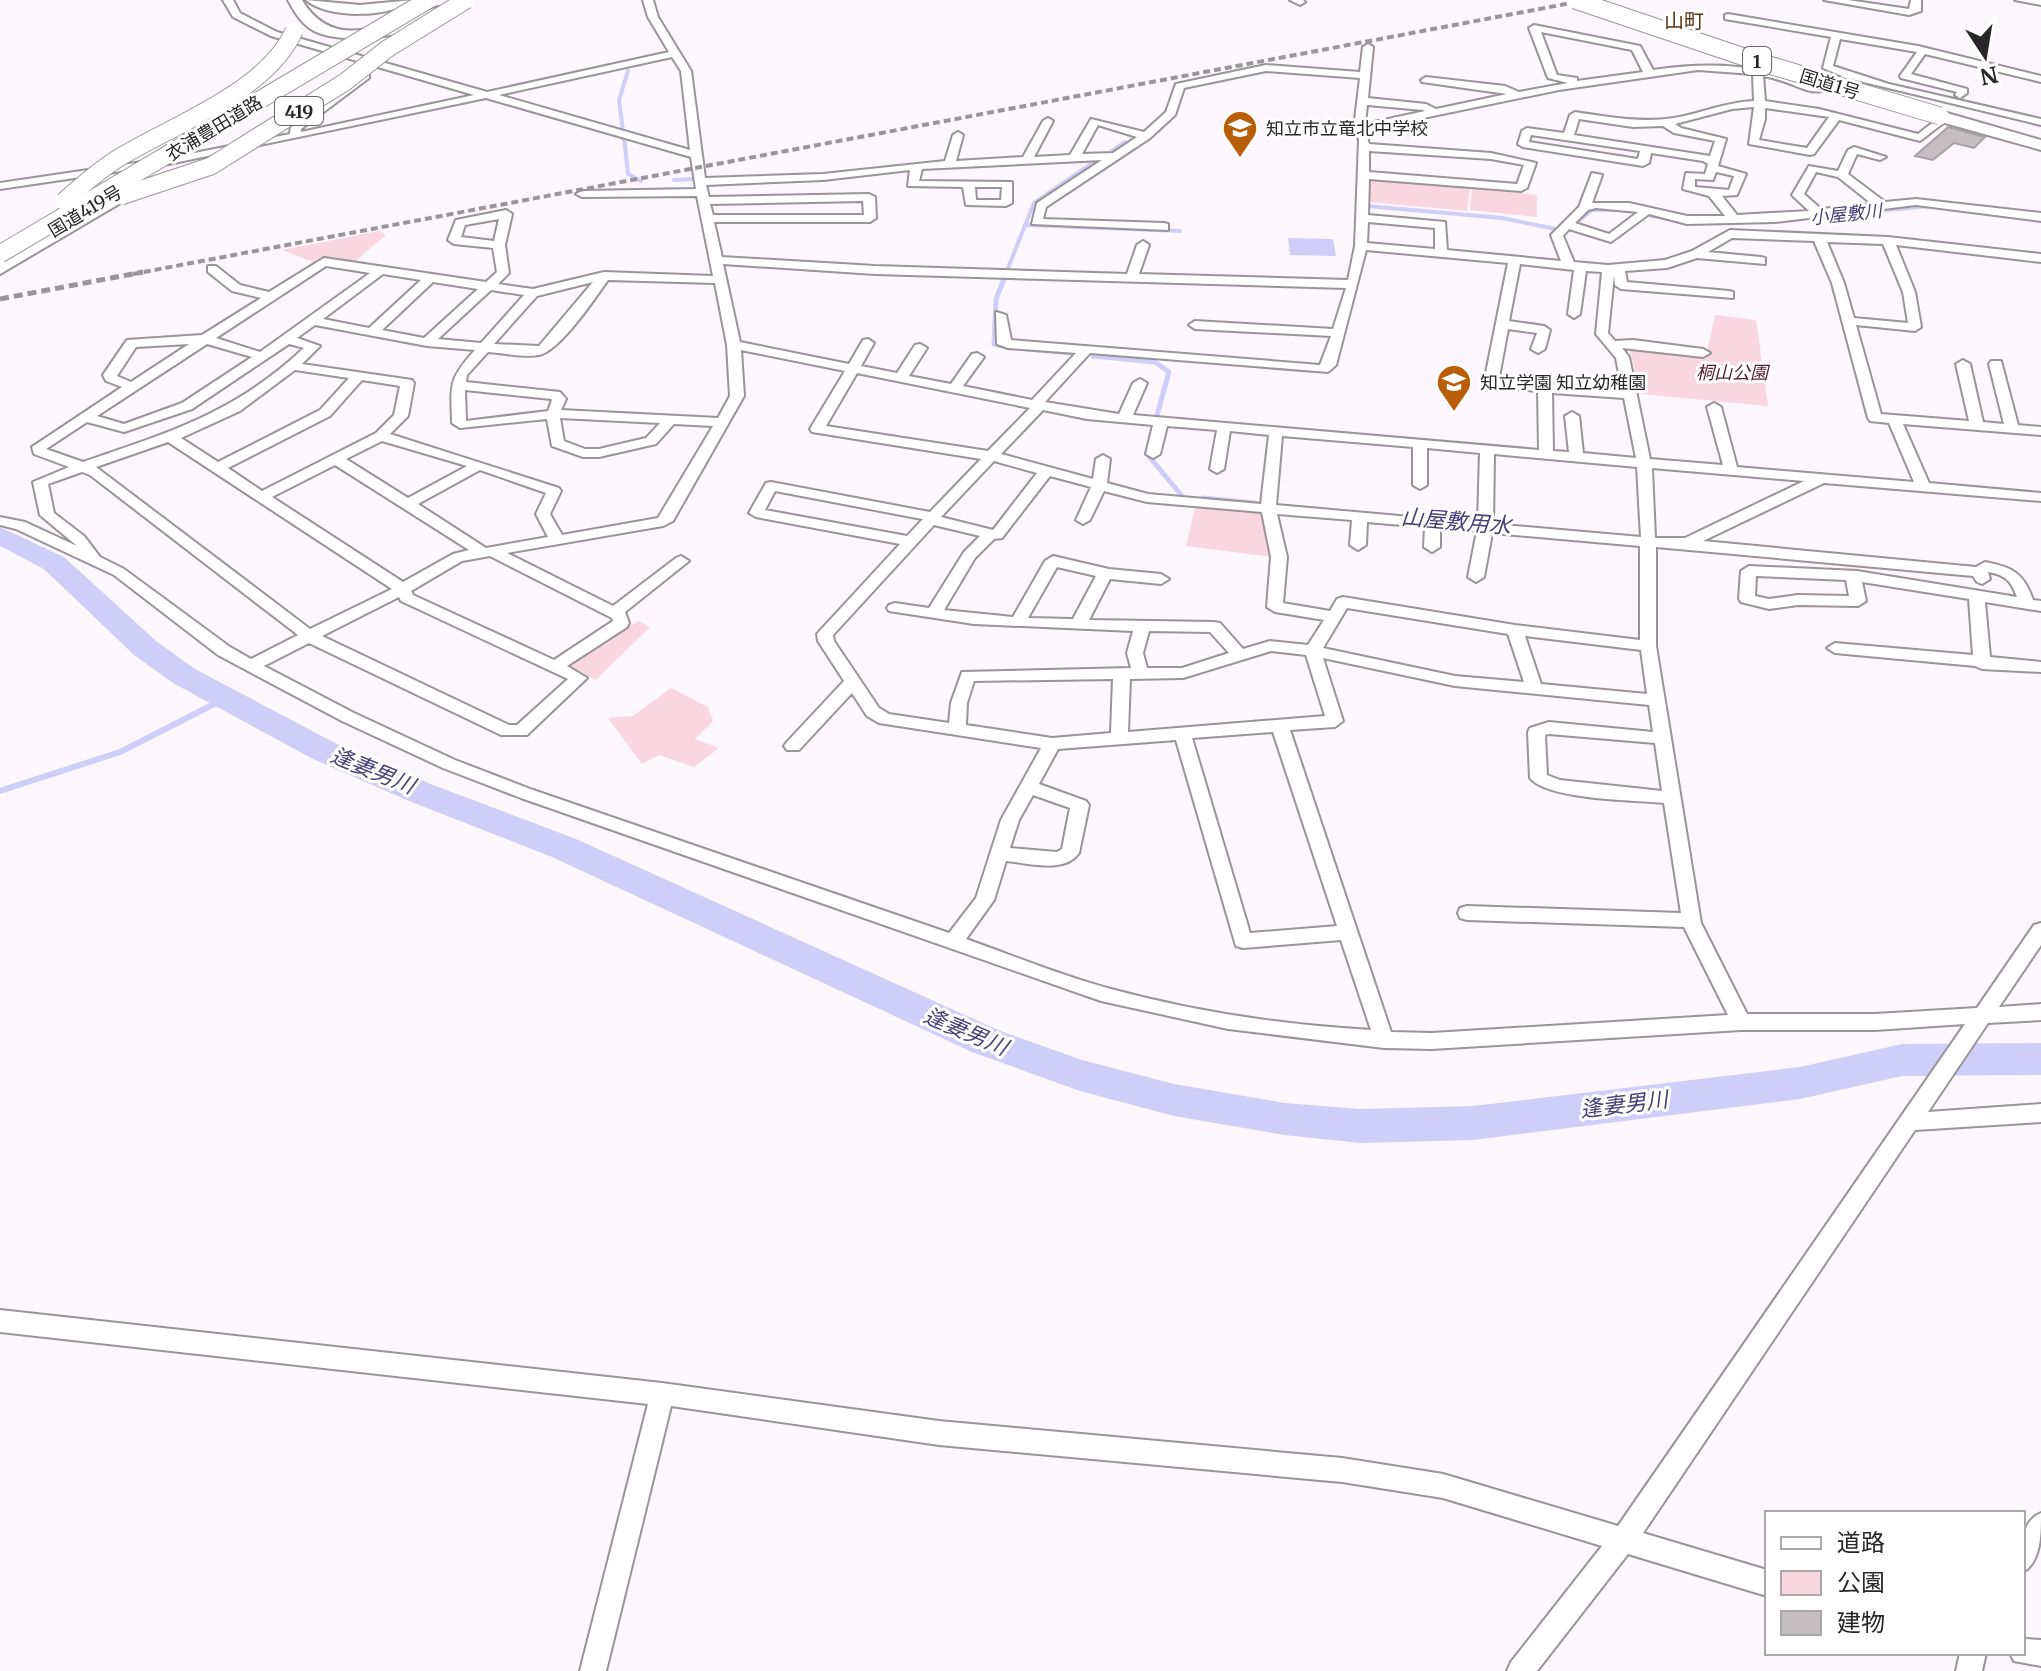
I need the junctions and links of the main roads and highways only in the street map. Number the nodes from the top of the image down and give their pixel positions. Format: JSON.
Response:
{"nodes":[{"id":1,"x":283,"y":0,"type":"edge"},
{"id":2,"x":295,"y":0,"type":"edge"},
{"id":3,"x":313,"y":0,"type":"edge"},
{"id":4,"x":406,"y":0,"type":"edge"},
{"id":5,"x":428,"y":0,"type":"edge"},
{"id":6,"x":445,"y":0,"type":"edge"},
{"id":7,"x":457,"y":0,"type":"edge"},
{"id":8,"x":466,"y":0,"type":"edge"},
{"id":9,"x":1575,"y":0,"type":"edge"},
{"id":10,"x":1593,"y":0,"type":"edge"},
{"id":11,"x":1948,"y":112,"type":"junction"},
{"id":12,"x":2041,"y":138,"type":"edge"},
{"id":13,"x":2041,"y":145,"type":"edge"},
{"id":14,"x":169,"y":161,"type":"road end"},
{"id":15,"x":118,"y":197,"type":"junction"},
{"id":16,"x":0,"y":252,"type":"edge"},
{"id":17,"x":0,"y":265,"type":"edge"}],
"edges":[{"from":1,"to":16,"type":"highway","name":"衣浦豊田道路","number":"419","bridge":true},
{"from":2,"to":7,"type":"highway"},
{"from":3,"to":4,"type":"highway"},
{"from":5,"to":16,"type":"highway","name":"衣浦豊田道路","number":"419","bridge":true},
{"from":6,"to":15,"type":"highway","name":"衣浦豊田道路","number":"419","bridge":true},
{"from":8,"to":15,"type":"highway","name":"衣浦豊田道路","number":"419","bridge":true},
{"from":9,"to":11,"type":"highway","name":"国道1号","number":"1","bridge":true},
{"from":10,"to":11,"type":"highway","name":"国道1号","number":"1","bridge":true},
{"from":11,"to":12,"type":"highway","name":"国道1号","number":"1"},
{"from":11,"to":13,"type":"highway","name":"国道1号","number":"1"},
{"from":14,"to":17,"type":"highway","name":"国道419号","number":"419"},
{"from":15,"to":17,"type":"highway","name":"衣浦豊田道路","number":"419"}]}
